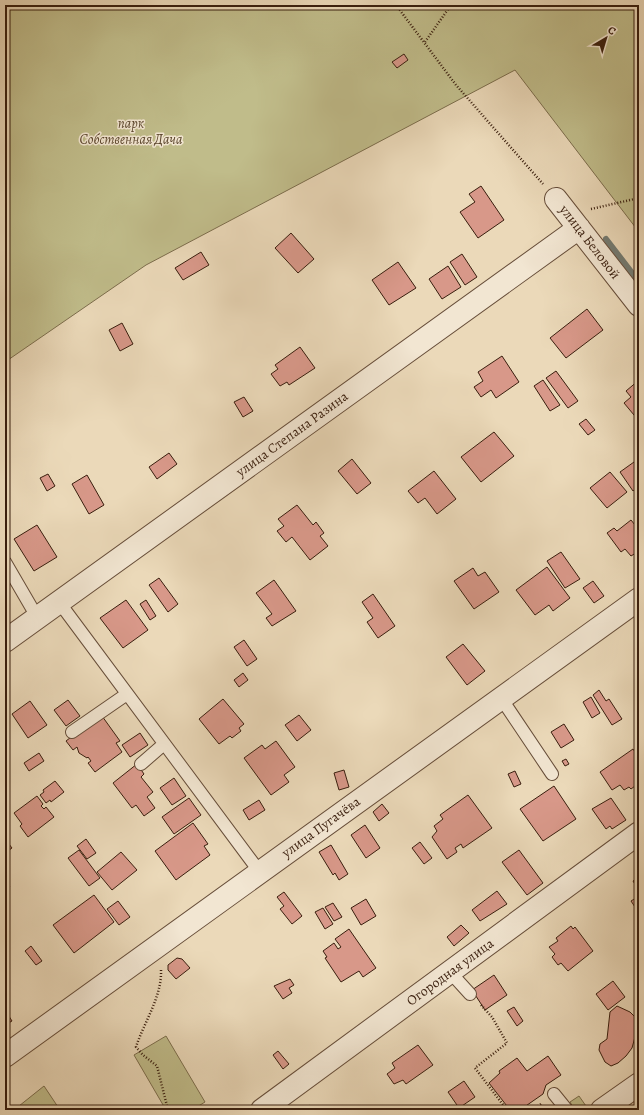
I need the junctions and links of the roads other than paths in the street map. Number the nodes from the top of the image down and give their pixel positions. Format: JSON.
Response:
{"nodes":[{"id":1,"x":568,"y":214,"type":"joint"},
{"id":2,"x":639,"y":305,"type":"edge"},
{"id":3,"x":5,"y":562,"type":"edge"},
{"id":4,"x":639,"y":599,"type":"edge"},
{"id":5,"x":59,"y":602,"type":"junction"},
{"id":6,"x":38,"y":617,"type":"junction"},
{"id":7,"x":5,"y":641,"type":"edge"},
{"id":8,"x":127,"y":694,"type":"junction"},
{"id":9,"x":501,"y":698,"type":"junction"},
{"id":10,"x":72,"y":732,"type":"dead end"},
{"id":11,"x":164,"y":744,"type":"junction"},
{"id":12,"x":141,"y":764,"type":"dead end"},
{"id":13,"x":552,"y":774,"type":"dead end"},
{"id":14,"x":639,"y":833,"type":"edge"},
{"id":15,"x":259,"y":871,"type":"junction"},
{"id":16,"x":450,"y":972,"type":"junction"},
{"id":17,"x":470,"y":994,"type":"road end"},
{"id":18,"x":5,"y":1056,"type":"edge"},
{"id":19,"x":639,"y":1084,"type":"edge"},
{"id":20,"x":554,"y":1094,"type":"dead end"},
{"id":21,"x":262,"y":1110,"type":"edge"},
{"id":22,"x":567,"y":1110,"type":"edge"},
{"id":23,"x":602,"y":1110,"type":"edge"}],
"edges":[{"from":1,"to":2,"type":"street","name":"улица Беловой"},
{"from":1,"to":5,"type":"street","name":"улица Степана Разина"},
{"from":3,"to":6,"type":"lane"},
{"from":4,"to":9,"type":"street","name":"улица Пугачёва"},
{"from":5,"to":6,"type":"street","name":"улица Степана Разина"},
{"from":5,"to":8,"type":"lane"},
{"from":6,"to":7,"type":"street","name":"улица Степана Разина"},
{"from":8,"to":10,"type":"lane"},
{"from":8,"to":11,"type":"lane"},
{"from":9,"to":13,"type":"lane"},
{"from":9,"to":15,"type":"street","name":"улица Пугачёва"},
{"from":11,"to":12,"type":"lane"},
{"from":11,"to":15,"type":"lane"},
{"from":14,"to":16,"type":"street","name":"Огородная улица"},
{"from":15,"to":18,"type":"street","name":"улица Пугачёва"},
{"from":16,"to":17,"type":"lane"},
{"from":16,"to":21,"type":"street","name":"Огородная улица"},
{"from":19,"to":23,"type":"street"},
{"from":20,"to":22,"type":"lane"}]}
